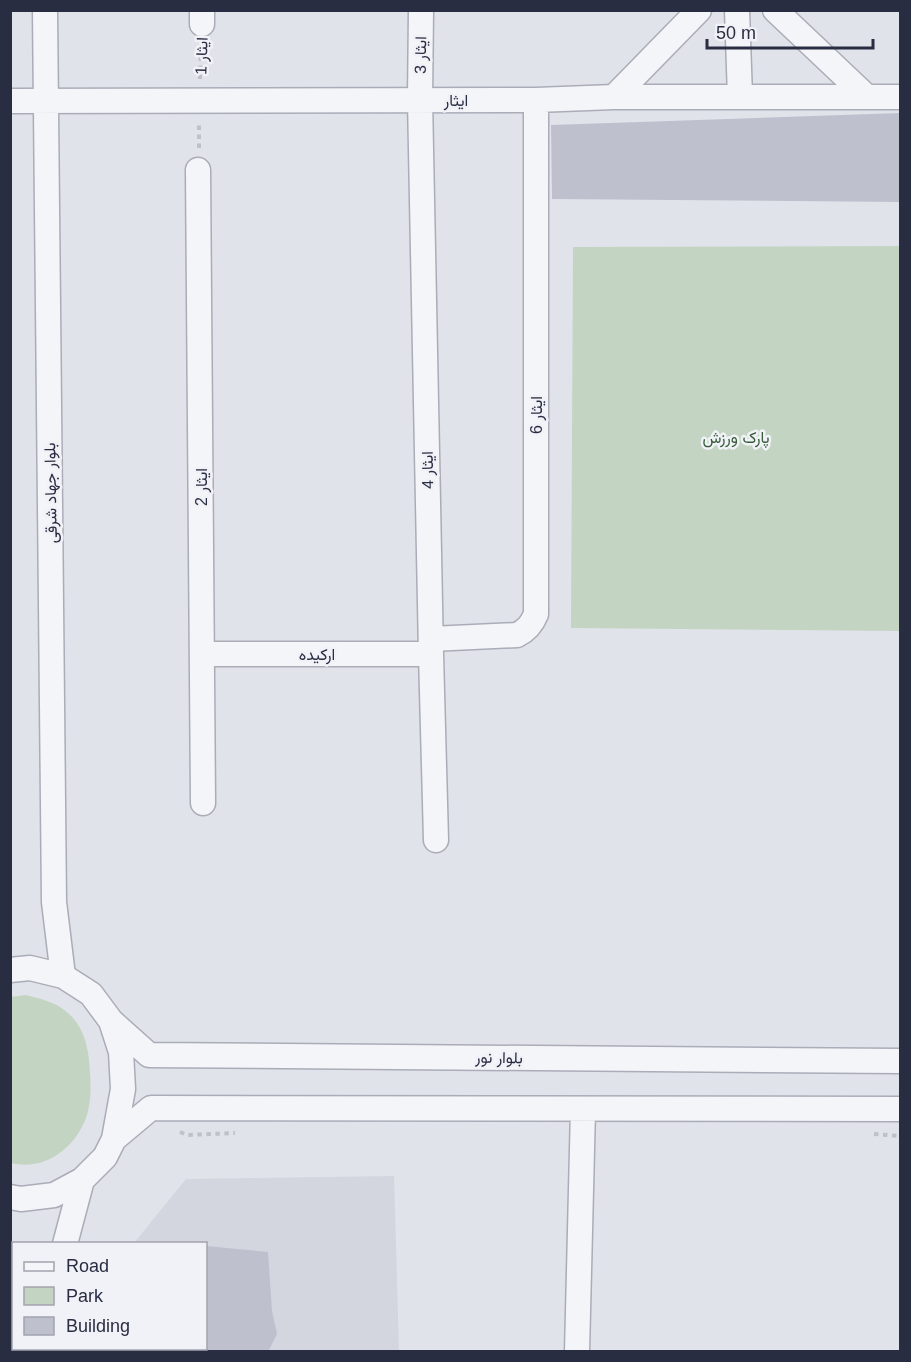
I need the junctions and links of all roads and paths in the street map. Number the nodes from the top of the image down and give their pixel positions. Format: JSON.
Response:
{"nodes":[{"id":1,"x":45,"y":10,"type":"edge"},
{"id":2,"x":421,"y":10,"type":"edge"},
{"id":3,"x":699,"y":10,"type":"edge"},
{"id":4,"x":737,"y":10,"type":"edge"},
{"id":5,"x":775,"y":10,"type":"edge"},
{"id":6,"x":202,"y":17,"type":"edge"},
{"id":7,"x":614,"y":97,"type":"junction"},
{"id":8,"x":740,"y":97,"type":"junction"},
{"id":9,"x":867,"y":97,"type":"junction"},
{"id":10,"x":900,"y":97,"type":"edge"},
{"id":11,"x":420,"y":99,"type":"junction"},
{"id":12,"x":536,"y":100,"type":"junction"},
{"id":13,"x":10,"y":101,"type":"edge"},
{"id":14,"x":46,"y":101,"type":"junction"},
{"id":15,"x":200,"y":101,"type":"junction"},
{"id":16,"x":198,"y":170,"type":"joint"},
{"id":17,"x":431,"y":646,"type":"junction"},
{"id":18,"x":202,"y":654,"type":"junction"},
{"id":19,"x":203,"y":803,"type":"dead end"},
{"id":20,"x":436,"y":840,"type":"dead end"},
{"id":21,"x":10,"y":970,"type":"edge"},
{"id":22,"x":63,"y":976,"type":"junction"},
{"id":23,"x":111,"y":1021,"type":"junction"},
{"id":24,"x":900,"y":1061,"type":"edge"},
{"id":25,"x":583,"y":1109,"type":"junction"},
{"id":26,"x":900,"y":1109,"type":"edge"},
{"id":27,"x":114,"y":1139,"type":"junction"},
{"id":28,"x":82,"y":1180,"type":"junction"},
{"id":29,"x":10,"y":1197,"type":"edge"},
{"id":30,"x":65,"y":1242,"type":"edge"},
{"id":31,"x":577,"y":1352,"type":"edge"}],
"edges":[{"from":1,"to":14,"type":"street","name":"بلوار جهاد شرقی"},
{"from":2,"to":11,"type":"street","name":"ایثار 3"},
{"from":3,"to":7,"type":"street"},
{"from":4,"to":8,"type":"street"},
{"from":5,"to":9,"type":"street"},
{"from":6,"to":15,"type":"path","name":"ایثار 1"},
{"from":7,"to":8,"type":"street","name":"ایثار"},
{"from":7,"to":12,"type":"street","name":"ایثار"},
{"from":8,"to":9,"type":"street","name":"ایثار"},
{"from":9,"to":10,"type":"street","name":"ایثار"},
{"from":11,"to":12,"type":"street","name":"ایثار"},
{"from":11,"to":15,"type":"street","name":"ایثار"},
{"from":11,"to":17,"type":"street","name":"ایثار 4"},
{"from":12,"to":17,"type":"street","name":"ایثار 6"},
{"from":13,"to":14,"type":"street","name":"ایثار"},
{"from":14,"to":15,"type":"street","name":"ایثار"},
{"from":14,"to":22,"type":"street","name":"بلوار جهاد شرقی"},
{"from":15,"to":16,"type":"path","name":"ایثار 1"},
{"from":16,"to":18,"type":"street","name":"ایثار 2"},
{"from":17,"to":18,"type":"street","name":"ارکیده"},
{"from":17,"to":20,"type":"street","name":"ایثار 4"},
{"from":18,"to":19,"type":"street","name":"ایثار 2"},
{"from":21,"to":22,"type":"street"},
{"from":22,"to":23,"type":"street"},
{"from":23,"to":24,"type":"street","name":"بلوار نور"},
{"from":23,"to":27,"type":"street"},
{"from":25,"to":26,"type":"street"},
{"from":25,"to":27,"type":"street"},
{"from":25,"to":31,"type":"street"},
{"from":27,"to":28,"type":"street"},
{"from":28,"to":29,"type":"street"},
{"from":28,"to":30,"type":"street"}]}
